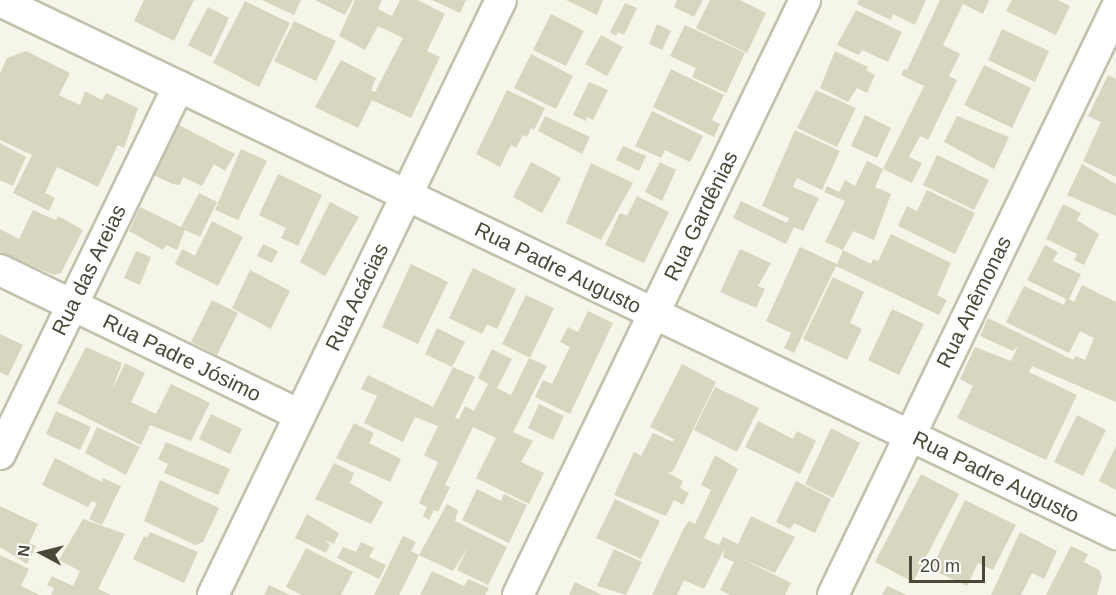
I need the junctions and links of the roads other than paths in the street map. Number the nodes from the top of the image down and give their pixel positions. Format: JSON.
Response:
{"nodes":[{"id":1,"x":501,"y":0,"type":"edge"},
{"id":2,"x":805,"y":0,"type":"edge"},
{"id":3,"x":0,"y":1,"type":"edge"},
{"id":4,"x":1116,"y":9,"type":"edge"},
{"id":5,"x":179,"y":86,"type":"junction"},
{"id":6,"x":407,"y":195,"type":"junction"},
{"id":7,"x":0,"y":270,"type":"edge"},
{"id":8,"x":72,"y":305,"type":"junction"},
{"id":9,"x":654,"y":314,"type":"junction"},
{"id":10,"x":300,"y":415,"type":"junction"},
{"id":11,"x":910,"y":436,"type":"junction"},
{"id":12,"x":0,"y":454,"type":"edge"},
{"id":13,"x":1116,"y":534,"type":"edge"},
{"id":14,"x":213,"y":595,"type":"edge"},
{"id":15,"x":518,"y":595,"type":"edge"},
{"id":16,"x":833,"y":595,"type":"edge"}],
"edges":[{"from":1,"to":6,"type":"street","name":"Rua Acácias"},
{"from":2,"to":9,"type":"street","name":"Rua Gardênias"},
{"from":3,"to":5,"type":"street","name":"Rua Padre Augusto"},
{"from":4,"to":11,"type":"street","name":"Rua Anêmonas"},
{"from":5,"to":6,"type":"street","name":"Rua Padre Augusto"},
{"from":5,"to":8,"type":"street","name":"Rua das Areias"},
{"from":6,"to":9,"type":"street","name":"Rua Padre Augusto"},
{"from":6,"to":10,"type":"street","name":"Rua Acácias"},
{"from":7,"to":8,"type":"street","name":"Rua Padre Jósimo"},
{"from":8,"to":10,"type":"street","name":"Rua Padre Jósimo"},
{"from":8,"to":12,"type":"street","name":"Rua das Areias"},
{"from":9,"to":11,"type":"street","name":"Rua Padre Augusto"},
{"from":9,"to":15,"type":"street","name":"Rua Gardênias"},
{"from":10,"to":14,"type":"street","name":"Rua Acácias"},
{"from":11,"to":13,"type":"street","name":"Rua Padre Augusto"},
{"from":11,"to":16,"type":"street","name":"Rua Anêmonas"}]}
